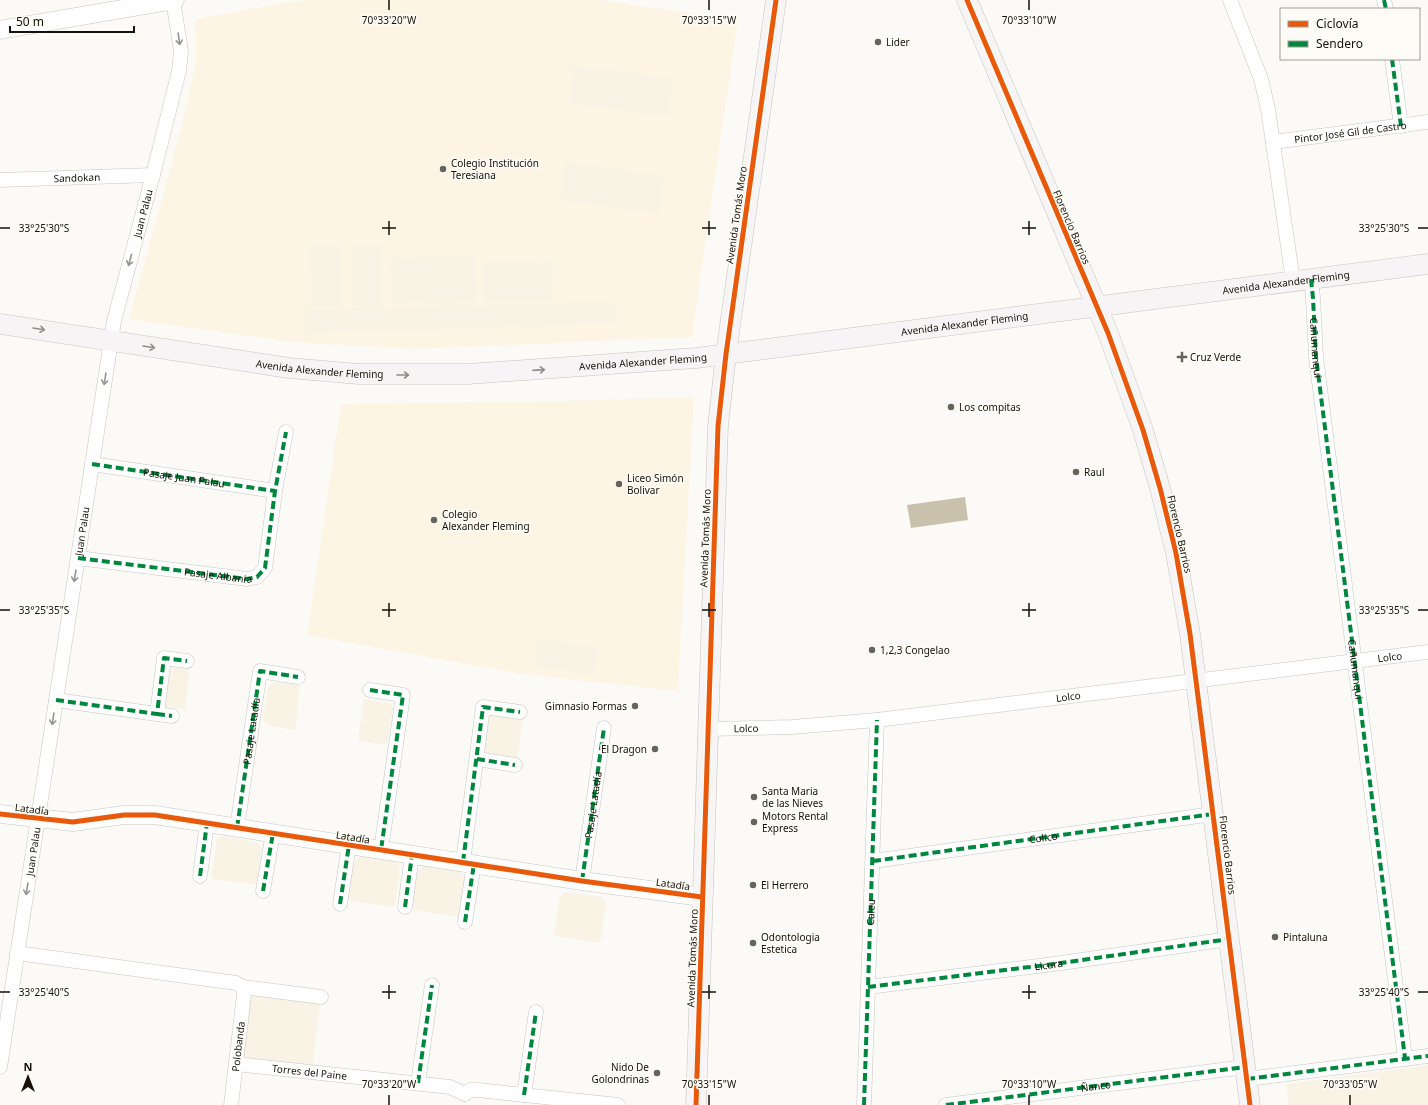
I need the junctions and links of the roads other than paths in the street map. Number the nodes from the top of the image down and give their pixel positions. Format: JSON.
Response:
{"nodes":[{"id":1,"x":174,"y":0,"type":"edge"},
{"id":2,"x":776,"y":0,"type":"edge"},
{"id":3,"x":967,"y":0,"type":"edge"},
{"id":4,"x":1230,"y":0,"type":"edge"},
{"id":5,"x":0,"y":30,"type":"edge"},
{"id":6,"x":1392,"y":60,"type":"edge"},
{"id":7,"x":1428,"y":122,"type":"edge"},
{"id":8,"x":1401,"y":126,"type":"junction"},
{"id":9,"x":1273,"y":142,"type":"junction"},
{"id":10,"x":153,"y":175,"type":"junction"},
{"id":11,"x":0,"y":180,"type":"edge"},
{"id":12,"x":1428,"y":264,"type":"edge"},
{"id":13,"x":1302,"y":280,"type":"junction"},
{"id":14,"x":1097,"y":307,"type":"junction"},
{"id":15,"x":0,"y":324,"type":"edge"},
{"id":16,"x":111,"y":340,"type":"junction"},
{"id":17,"x":726,"y":354,"type":"junction"},
{"id":18,"x":286,"y":432,"type":"dead end"},
{"id":19,"x":92,"y":464,"type":"junction"},
{"id":20,"x":275,"y":491,"type":"junction"},
{"id":21,"x":78,"y":558,"type":"junction"},
{"id":22,"x":1428,"y":652,"type":"edge"},
{"id":23,"x":187,"y":661,"type":"dead end"},
{"id":24,"x":1355,"y":661,"type":"junction"},
{"id":25,"x":298,"y":677,"type":"dead end"},
{"id":26,"x":1197,"y":681,"type":"junction"},
{"id":27,"x":370,"y":690,"type":"dead end"},
{"id":28,"x":56,"y":700,"type":"junction"},
{"id":29,"x":520,"y":712,"type":"dead end"},
{"id":30,"x":157,"y":714,"type":"junction"},
{"id":31,"x":172,"y":716,"type":"dead end"},
{"id":32,"x":877,"y":720,"type":"junction"},
{"id":33,"x":604,"y":728,"type":"dead end"},
{"id":34,"x":708,"y":729,"type":"junction"},
{"id":35,"x":477,"y":759,"type":"junction"},
{"id":36,"x":515,"y":765,"type":"dead end"},
{"id":37,"x":0,"y":814,"type":"edge"},
{"id":38,"x":1214,"y":814,"type":"junction"},
{"id":39,"x":38,"y":819,"type":"junction"},
{"id":40,"x":207,"y":823,"type":"junction"},
{"id":41,"x":237,"y":828,"type":"junction"},
{"id":42,"x":273,"y":834,"type":"junction"},
{"id":43,"x":349,"y":845,"type":"junction"},
{"id":44,"x":381,"y":850,"type":"junction"},
{"id":45,"x":412,"y":855,"type":"junction"},
{"id":46,"x":873,"y":861,"type":"junction"},
{"id":47,"x":468,"y":863,"type":"junction"},
{"id":48,"x":200,"y":876,"type":"dead end"},
{"id":49,"x":582,"y":880,"type":"junction"},
{"id":50,"x":263,"y":891,"type":"dead end"},
{"id":51,"x":702,"y":897,"type":"junction"},
{"id":52,"x":340,"y":904,"type":"dead end"},
{"id":53,"x":405,"y":908,"type":"dead end"},
{"id":54,"x":465,"y":922,"type":"dead end"},
{"id":55,"x":1229,"y":939,"type":"junction"},
{"id":56,"x":17,"y":953,"type":"junction"},
{"id":57,"x":432,"y":985,"type":"dead end"},
{"id":58,"x":243,"y":987,"type":"junction"},
{"id":59,"x":868,"y":987,"type":"junction"},
{"id":60,"x":321,"y":997,"type":"dead end"},
{"id":61,"x":536,"y":1012,"type":"dead end"},
{"id":62,"x":1428,"y":1056,"type":"edge"},
{"id":63,"x":1405,"y":1058,"type":"junction"},
{"id":64,"x":236,"y":1064,"type":"junction"},
{"id":65,"x":0,"y":1067,"type":"edge"},
{"id":66,"x":1246,"y":1073,"type":"junction"},
{"id":67,"x":418,"y":1084,"type":"junction"},
{"id":68,"x":524,"y":1095,"type":"junction"},
{"id":69,"x":464,"y":1100,"type":"edge"},
{"id":70,"x":231,"y":1105,"type":"edge"},
{"id":71,"x":618,"y":1105,"type":"edge"},
{"id":72,"x":696,"y":1105,"type":"edge"},
{"id":73,"x":864,"y":1105,"type":"edge"},
{"id":74,"x":946,"y":1105,"type":"edge"},
{"id":75,"x":1250,"y":1105,"type":"edge"}],
"edges":[{"from":1,"to":5,"type":"street"},
{"from":1,"to":10,"type":"street","name":"Juan Palau","one_way":true},
{"from":2,"to":17,"type":"main road","name":"Avenida Tomás Moro"},
{"from":3,"to":14,"type":"main road","name":"Florencio Barrios"},
{"from":4,"to":9,"type":"street","name":"Cañumanqui"},
{"from":6,"to":8,"type":"street"},
{"from":7,"to":8,"type":"street","name":"Pintor José Gil de Castro"},
{"from":8,"to":9,"type":"street","name":"Pintor José Gil de Castro"},
{"from":9,"to":13,"type":"street","name":"Cañumanqui"},
{"from":10,"to":11,"type":"street","name":"Sandokan"},
{"from":10,"to":16,"type":"street","name":"Juan Palau","one_way":true},
{"from":12,"to":13,"type":"main road","name":"Avenida Alexander Fleming"},
{"from":13,"to":14,"type":"main road","name":"Avenida Alexander Fleming"},
{"from":13,"to":24,"type":"street","name":"Cañumanqui"},
{"from":14,"to":17,"type":"main road","name":"Avenida Alexander Fleming"},
{"from":14,"to":26,"type":"main road","name":"Florencio Barrios"},
{"from":15,"to":16,"type":"main road","name":"Avenida Alexander Fleming","one_way":true},
{"from":16,"to":17,"type":"main road","name":"Avenida Alexander Fleming","one_way":true},
{"from":16,"to":19,"type":"street","name":"Juan Palau","one_way":true},
{"from":17,"to":34,"type":"main road","name":"Avenida Tomás Moro"},
{"from":18,"to":20,"type":"street","name":"Pasaje Albania"},
{"from":19,"to":20,"type":"street","name":"Pasaje Juan Palau"},
{"from":19,"to":21,"type":"street","name":"Juan Palau"},
{"from":20,"to":21,"type":"street","name":"Pasaje Albania"},
{"from":21,"to":28,"type":"street","name":"Juan Palau","one_way":true},
{"from":22,"to":24,"type":"street","name":"Lolco"},
{"from":23,"to":30,"type":"street"},
{"from":24,"to":26,"type":"street","name":"Lolco"},
{"from":24,"to":63,"type":"street","name":"Cañumanqui"},
{"from":25,"to":41,"type":"street","name":"Pasaje Latadía"},
{"from":26,"to":32,"type":"street","name":"Lolco"},
{"from":26,"to":38,"type":"main road","name":"Florencio Barrios"},
{"from":27,"to":44,"type":"street"},
{"from":28,"to":30,"type":"street"},
{"from":28,"to":39,"type":"street","name":"Juan Palau","one_way":true},
{"from":29,"to":35,"type":"street"},
{"from":30,"to":31,"type":"street"},
{"from":32,"to":34,"type":"street","name":"Lolco"},
{"from":32,"to":46,"type":"street","name":"Caleu"},
{"from":33,"to":49,"type":"street","name":"Pasaje Latadía"},
{"from":34,"to":51,"type":"main road","name":"Avenida Tomás Moro"},
{"from":35,"to":36,"type":"street"},
{"from":35,"to":47,"type":"street"},
{"from":37,"to":39,"type":"street","name":"Latadía"},
{"from":38,"to":46,"type":"street","name":"Colico"},
{"from":38,"to":55,"type":"main road","name":"Florencio Barrios"},
{"from":39,"to":40,"type":"street","name":"Latadía"},
{"from":39,"to":56,"type":"street","name":"Juan Palau","one_way":true},
{"from":40,"to":41,"type":"street","name":"Latadía"},
{"from":40,"to":48,"type":"street"},
{"from":41,"to":42,"type":"street","name":"Latadía"},
{"from":42,"to":43,"type":"street","name":"Latadía"},
{"from":42,"to":50,"type":"street"},
{"from":43,"to":44,"type":"street","name":"Latadía"},
{"from":43,"to":52,"type":"street"},
{"from":44,"to":45,"type":"street","name":"Latadía"},
{"from":45,"to":47,"type":"street","name":"Latadía"},
{"from":45,"to":53,"type":"street"},
{"from":46,"to":59,"type":"street","name":"Caleu"},
{"from":47,"to":49,"type":"street","name":"Latadía"},
{"from":47,"to":54,"type":"street"},
{"from":49,"to":51,"type":"street","name":"Latadía"},
{"from":51,"to":72,"type":"main road","name":"Avenida Tomás Moro"},
{"from":55,"to":59,"type":"street","name":"Licura"},
{"from":55,"to":66,"type":"main road","name":"Florencio Barrios"},
{"from":56,"to":58,"type":"street"},
{"from":56,"to":65,"type":"street","name":"Juan Palau"},
{"from":57,"to":67,"type":"street"},
{"from":58,"to":60,"type":"street"},
{"from":58,"to":64,"type":"street","name":"Polobanda"},
{"from":59,"to":73,"type":"street","name":"Caleu"},
{"from":61,"to":68,"type":"street"},
{"from":62,"to":63,"type":"street","name":"Ñanco"},
{"from":63,"to":66,"type":"street","name":"Ñanco"},
{"from":64,"to":67,"type":"street","name":"Torres del Paine"},
{"from":64,"to":70,"type":"street","name":"Polobanda"},
{"from":66,"to":74,"type":"street","name":"Ñanco"},
{"from":66,"to":75,"type":"main road","name":"Florencio Barrios"},
{"from":67,"to":69,"type":"street","name":"Torres del Paine"},
{"from":68,"to":69,"type":"street","name":"Torres del Paine"},
{"from":68,"to":71,"type":"street","name":"Torres del Paine"}]}
